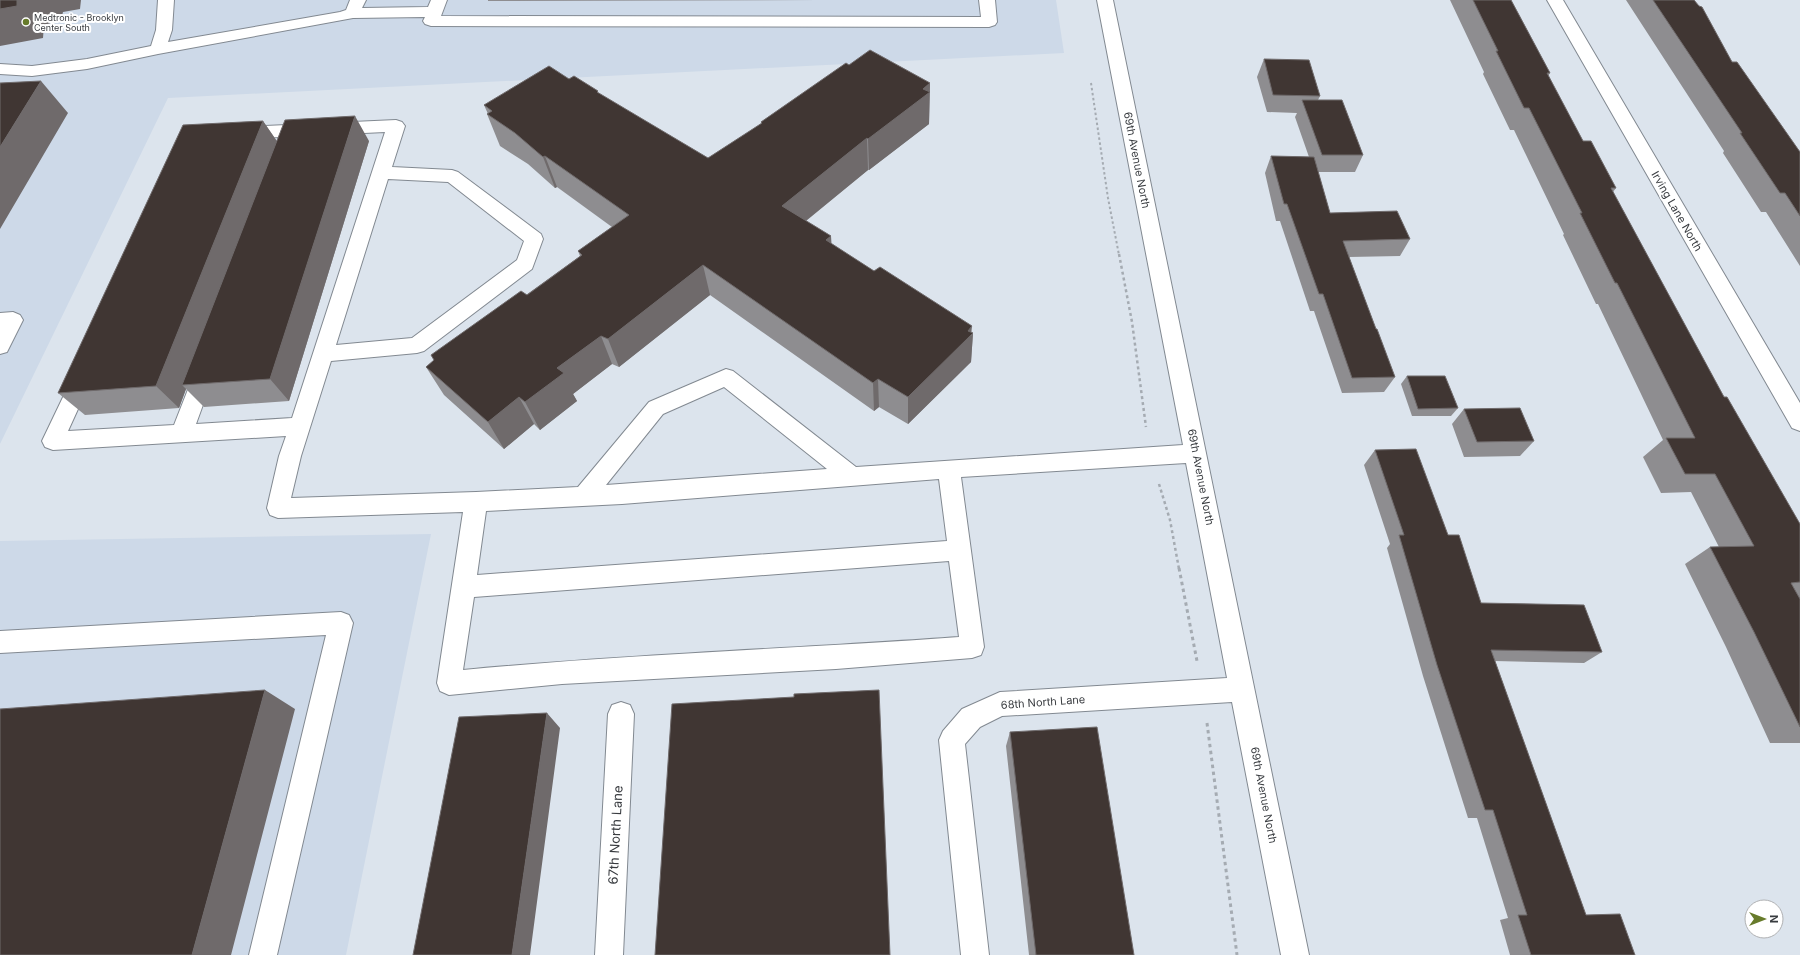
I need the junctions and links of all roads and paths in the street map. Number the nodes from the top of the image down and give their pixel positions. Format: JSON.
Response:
{"nodes":[{"id":1,"x":166,"y":0,"type":"edge"},
{"id":2,"x":988,"y":0,"type":"edge"},
{"id":3,"x":1105,"y":0,"type":"edge"},
{"id":4,"x":1555,"y":0,"type":"edge"},
{"id":5,"x":437,"y":6,"type":"edge"},
{"id":6,"x":355,"y":7,"type":"edge"},
{"id":7,"x":158,"y":49,"type":"junction"},
{"id":8,"x":0,"y":69,"type":"edge"},
{"id":9,"x":218,"y":133,"type":"edge"},
{"id":10,"x":381,"y":173,"type":"junction"},
{"id":11,"x":0,"y":321,"type":"edge"},
{"id":12,"x":0,"y":346,"type":"edge"},
{"id":13,"x":212,"y":352,"type":"edge"},
{"id":14,"x":324,"y":354,"type":"junction"},
{"id":15,"x":90,"y":362,"type":"edge"},
{"id":16,"x":1800,"y":422,"type":"edge"},
{"id":17,"x":300,"y":426,"type":"junction"},
{"id":18,"x":182,"y":434,"type":"junction"},
{"id":19,"x":1196,"y":454,"type":"junction"},
{"id":20,"x":949,"y":469,"type":"junction"},
{"id":21,"x":852,"y":476,"type":"junction"},
{"id":22,"x":584,"y":496,"type":"junction"},
{"id":23,"x":476,"y":502,"type":"junction"},
{"id":24,"x":959,"y":550,"type":"junction"},
{"id":25,"x":464,"y":586,"type":"junction"},
{"id":26,"x":0,"y":642,"type":"edge"},
{"id":27,"x":1243,"y":689,"type":"junction"},
{"id":28,"x":621,"y":714,"type":"dead end"},
{"id":29,"x":263,"y":955,"type":"edge"},
{"id":30,"x":609,"y":955,"type":"edge"},
{"id":31,"x":975,"y":955,"type":"edge"},
{"id":32,"x":1295,"y":955,"type":"edge"}],
"edges":[{"from":1,"to":7,"type":"street"},
{"from":2,"to":5,"type":"street"},
{"from":3,"to":19,"type":"street","name":"69th Avenue North"},
{"from":4,"to":16,"type":"street","name":"Irving Lane North"},
{"from":5,"to":6,"type":"street"},
{"from":6,"to":7,"type":"street"},
{"from":7,"to":8,"type":"street"},
{"from":9,"to":10,"type":"street"},
{"from":10,"to":14,"type":"street"},
{"from":10,"to":14,"type":"street"},
{"from":11,"to":12,"type":"street"},
{"from":13,"to":18,"type":"street"},
{"from":14,"to":17,"type":"street"},
{"from":15,"to":18,"type":"street"},
{"from":17,"to":18,"type":"street"},
{"from":17,"to":23,"type":"street"},
{"from":19,"to":20,"type":"street"},
{"from":19,"to":27,"type":"street","name":"69th Avenue North"},
{"from":20,"to":21,"type":"street"},
{"from":20,"to":24,"type":"street"},
{"from":21,"to":22,"type":"street"},
{"from":21,"to":22,"type":"street"},
{"from":22,"to":23,"type":"street"},
{"from":23,"to":25,"type":"street"},
{"from":24,"to":25,"type":"street"},
{"from":24,"to":25,"type":"street"},
{"from":26,"to":29,"type":"street"},
{"from":27,"to":31,"type":"street","name":"68th North Lane"},
{"from":27,"to":32,"type":"street","name":"69th Avenue North"},
{"from":28,"to":30,"type":"street","name":"67th North Lane"}]}
